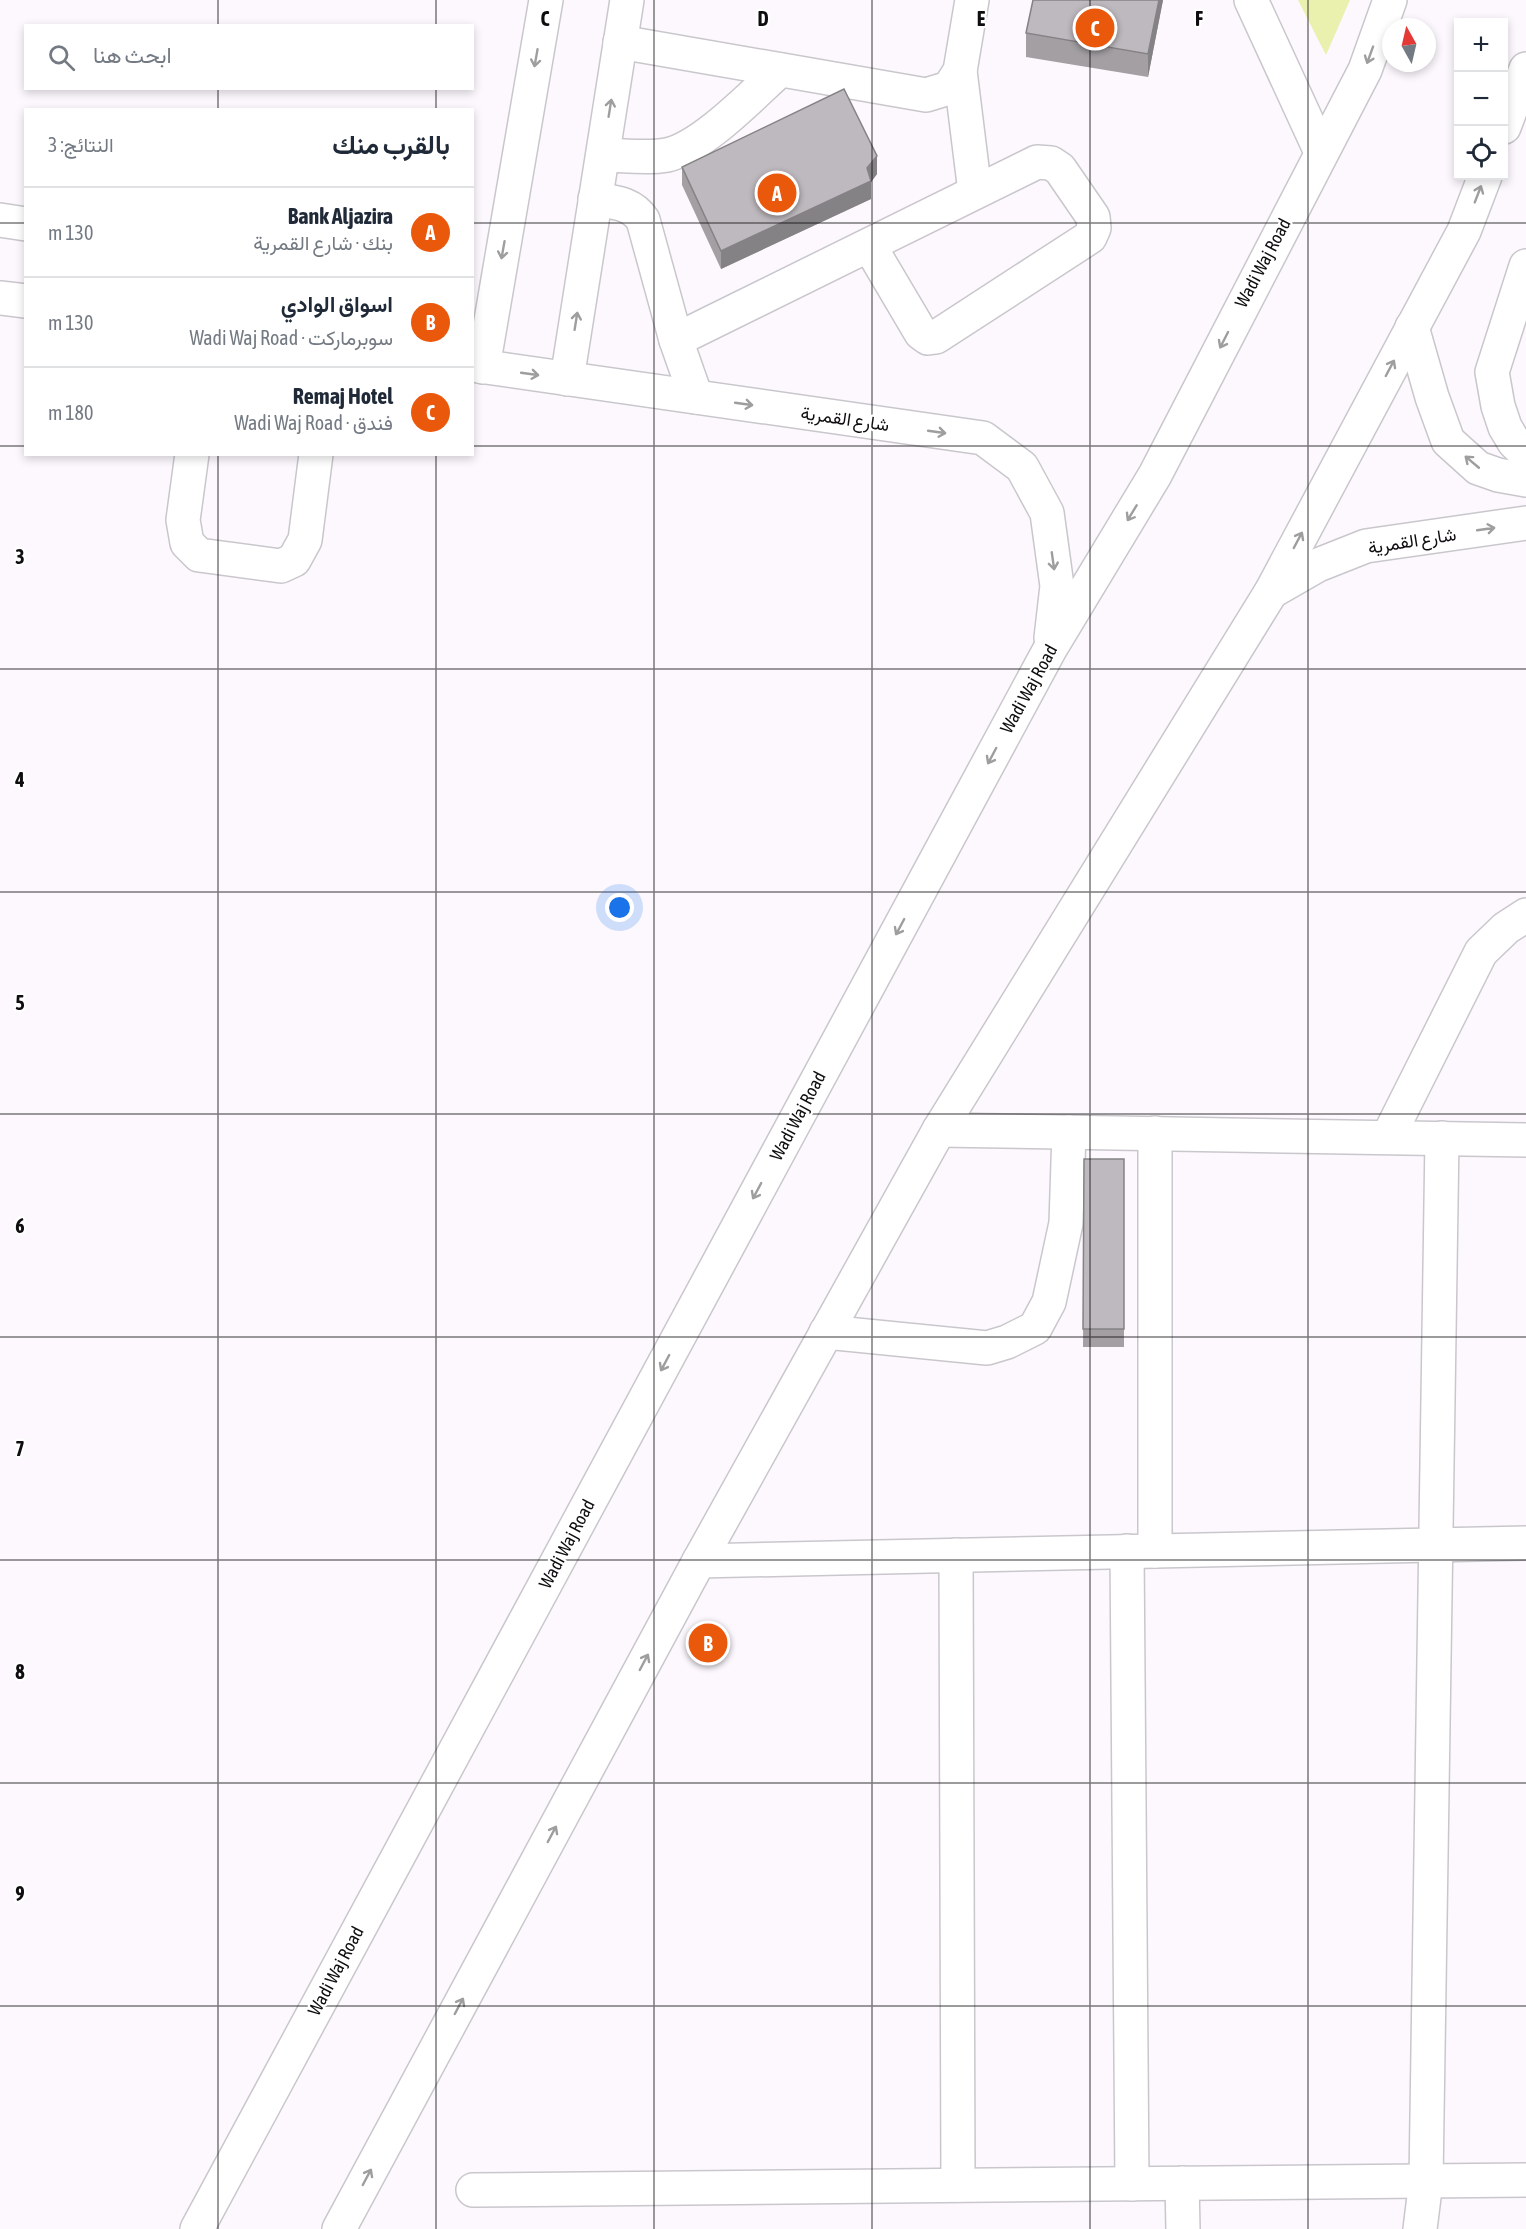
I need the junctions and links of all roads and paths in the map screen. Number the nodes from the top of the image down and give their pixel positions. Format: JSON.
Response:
{"nodes":[{"id":1,"x":546,"y":0,"type":"edge"},
{"id":2,"x":627,"y":0,"type":"edge"},
{"id":3,"x":972,"y":0,"type":"edge"},
{"id":4,"x":1251,"y":0,"type":"edge"},
{"id":5,"x":1390,"y":0,"type":"edge"},
{"id":6,"x":620,"y":42,"type":"junction"},
{"id":7,"x":1526,"y":69,"type":"edge"},
{"id":8,"x":780,"y":70,"type":"junction"},
{"id":9,"x":960,"y":71,"type":"junction"},
{"id":10,"x":1503,"y":126,"type":"edge"},
{"id":11,"x":1321,"y":152,"type":"junction"},
{"id":12,"x":603,"y":155,"type":"junction"},
{"id":13,"x":1483,"y":180,"type":"edge"},
{"id":14,"x":975,"y":192,"type":"junction"},
{"id":15,"x":595,"y":199,"type":"junction"},
{"id":16,"x":0,"y":220,"type":"edge"},
{"id":17,"x":24,"y":224,"type":"edge"},
{"id":18,"x":868,"y":245,"type":"junction"},
{"id":19,"x":1526,"y":266,"type":"edge"},
{"id":20,"x":0,"y":298,"type":"edge"},
{"id":21,"x":24,"y":301,"type":"edge"},
{"id":22,"x":1412,"y":327,"type":"junction"},
{"id":23,"x":676,"y":340,"type":"junction"},
{"id":24,"x":478,"y":366,"type":"edge"},
{"id":25,"x":567,"y":379,"type":"junction"},
{"id":26,"x":696,"y":397,"type":"junction"},
{"id":27,"x":1526,"y":454,"type":"edge"},
{"id":28,"x":192,"y":456,"type":"edge"},
{"id":29,"x":316,"y":456,"type":"edge"},
{"id":30,"x":1526,"y":480,"type":"edge"},
{"id":31,"x":1526,"y":523,"type":"edge"},
{"id":32,"x":1271,"y":592,"type":"junction"},
{"id":33,"x":1050,"y":649,"type":"junction"},
{"id":34,"x":1526,"y":915,"type":"edge"},
{"id":35,"x":939,"y":1130,"type":"junction"},
{"id":36,"x":1069,"y":1132,"type":"junction"},
{"id":37,"x":1155,"y":1133,"type":"junction"},
{"id":38,"x":1389,"y":1137,"type":"junction"},
{"id":39,"x":1442,"y":1138,"type":"junction"},
{"id":40,"x":1526,"y":1140,"type":"edge"},
{"id":41,"x":826,"y":1332,"type":"junction"},
{"id":42,"x":1526,"y":1543,"type":"edge"},
{"id":43,"x":1436,"y":1545,"type":"junction"},
{"id":44,"x":1141,"y":1551,"type":"junction"},
{"id":45,"x":956,"y":1555,"type":"junction"},
{"id":46,"x":699,"y":1561,"type":"junction"},
{"id":47,"x":1526,"y":2180,"type":"edge"},
{"id":48,"x":1426,"y":2181,"type":"junction"},
{"id":49,"x":1182,"y":2183,"type":"junction"},
{"id":50,"x":1132,"y":2184,"type":"junction"},
{"id":51,"x":958,"y":2185,"type":"junction"},
{"id":52,"x":473,"y":2190,"type":"dead end"},
{"id":53,"x":197,"y":2229,"type":"edge"},
{"id":54,"x":339,"y":2229,"type":"edge"},
{"id":55,"x":1183,"y":2229,"type":"edge"},
{"id":56,"x":1420,"y":2229,"type":"edge"}],
"edges":[{"from":1,"to":24,"type":"street","one_way":true},
{"from":2,"to":6,"type":"street"},
{"from":3,"to":9,"type":"street"},
{"from":4,"to":11,"type":"street"},
{"from":5,"to":11,"type":"street","name":"Wadi Waj Road","one_way":true},
{"from":6,"to":8,"type":"street"},
{"from":12,"to":6,"type":"street","one_way":true},
{"from":7,"to":10,"type":"street"},
{"from":8,"to":9,"type":"street"},
{"from":8,"to":12,"type":"street"},
{"from":9,"to":14,"type":"street"},
{"from":11,"to":33,"type":"street","name":"Wadi Waj Road","one_way":true},
{"from":12,"to":15,"type":"street"},
{"from":22,"to":13,"type":"street","one_way":true},
{"from":14,"to":18,"type":"street"},
{"from":14,"to":18,"type":"street"},
{"from":15,"to":23,"type":"street"},
{"from":25,"to":15,"type":"street","one_way":true},
{"from":16,"to":17,"type":"street"},
{"from":18,"to":23,"type":"street"},
{"from":19,"to":27,"type":"street"},
{"from":20,"to":21,"type":"street"},
{"from":30,"to":22,"type":"street","one_way":true},
{"from":32,"to":22,"type":"street","one_way":true},
{"from":23,"to":26,"type":"street"},
{"from":24,"to":25,"type":"street","name":"شارع القمرية","one_way":true},
{"from":25,"to":26,"type":"street","name":"شارع القمرية"},
{"from":26,"to":33,"type":"street","name":"شارع القمرية","one_way":true},
{"from":28,"to":29,"type":"street"},
{"from":32,"to":31,"type":"street","name":"شارع القمرية","one_way":true},
{"from":32,"to":35,"type":"street"},
{"from":33,"to":53,"type":"street","name":"Wadi Waj Road","one_way":true},
{"from":34,"to":38,"type":"street"},
{"from":35,"to":36,"type":"street"},
{"from":35,"to":41,"type":"street"},
{"from":36,"to":37,"type":"street"},
{"from":36,"to":41,"type":"street"},
{"from":37,"to":38,"type":"street"},
{"from":37,"to":44,"type":"street"},
{"from":38,"to":39,"type":"street"},
{"from":39,"to":40,"type":"street"},
{"from":39,"to":43,"type":"street"},
{"from":41,"to":46,"type":"street"},
{"from":42,"to":43,"type":"street"},
{"from":43,"to":44,"type":"street"},
{"from":43,"to":48,"type":"street"},
{"from":44,"to":45,"type":"street"},
{"from":44,"to":50,"type":"street"},
{"from":45,"to":46,"type":"street"},
{"from":45,"to":51,"type":"street"},
{"from":54,"to":46,"type":"street","one_way":true},
{"from":47,"to":48,"type":"street"},
{"from":48,"to":49,"type":"street"},
{"from":48,"to":56,"type":"street"},
{"from":49,"to":50,"type":"street"},
{"from":49,"to":55,"type":"street"},
{"from":50,"to":51,"type":"street"},
{"from":51,"to":52,"type":"street"}]}
